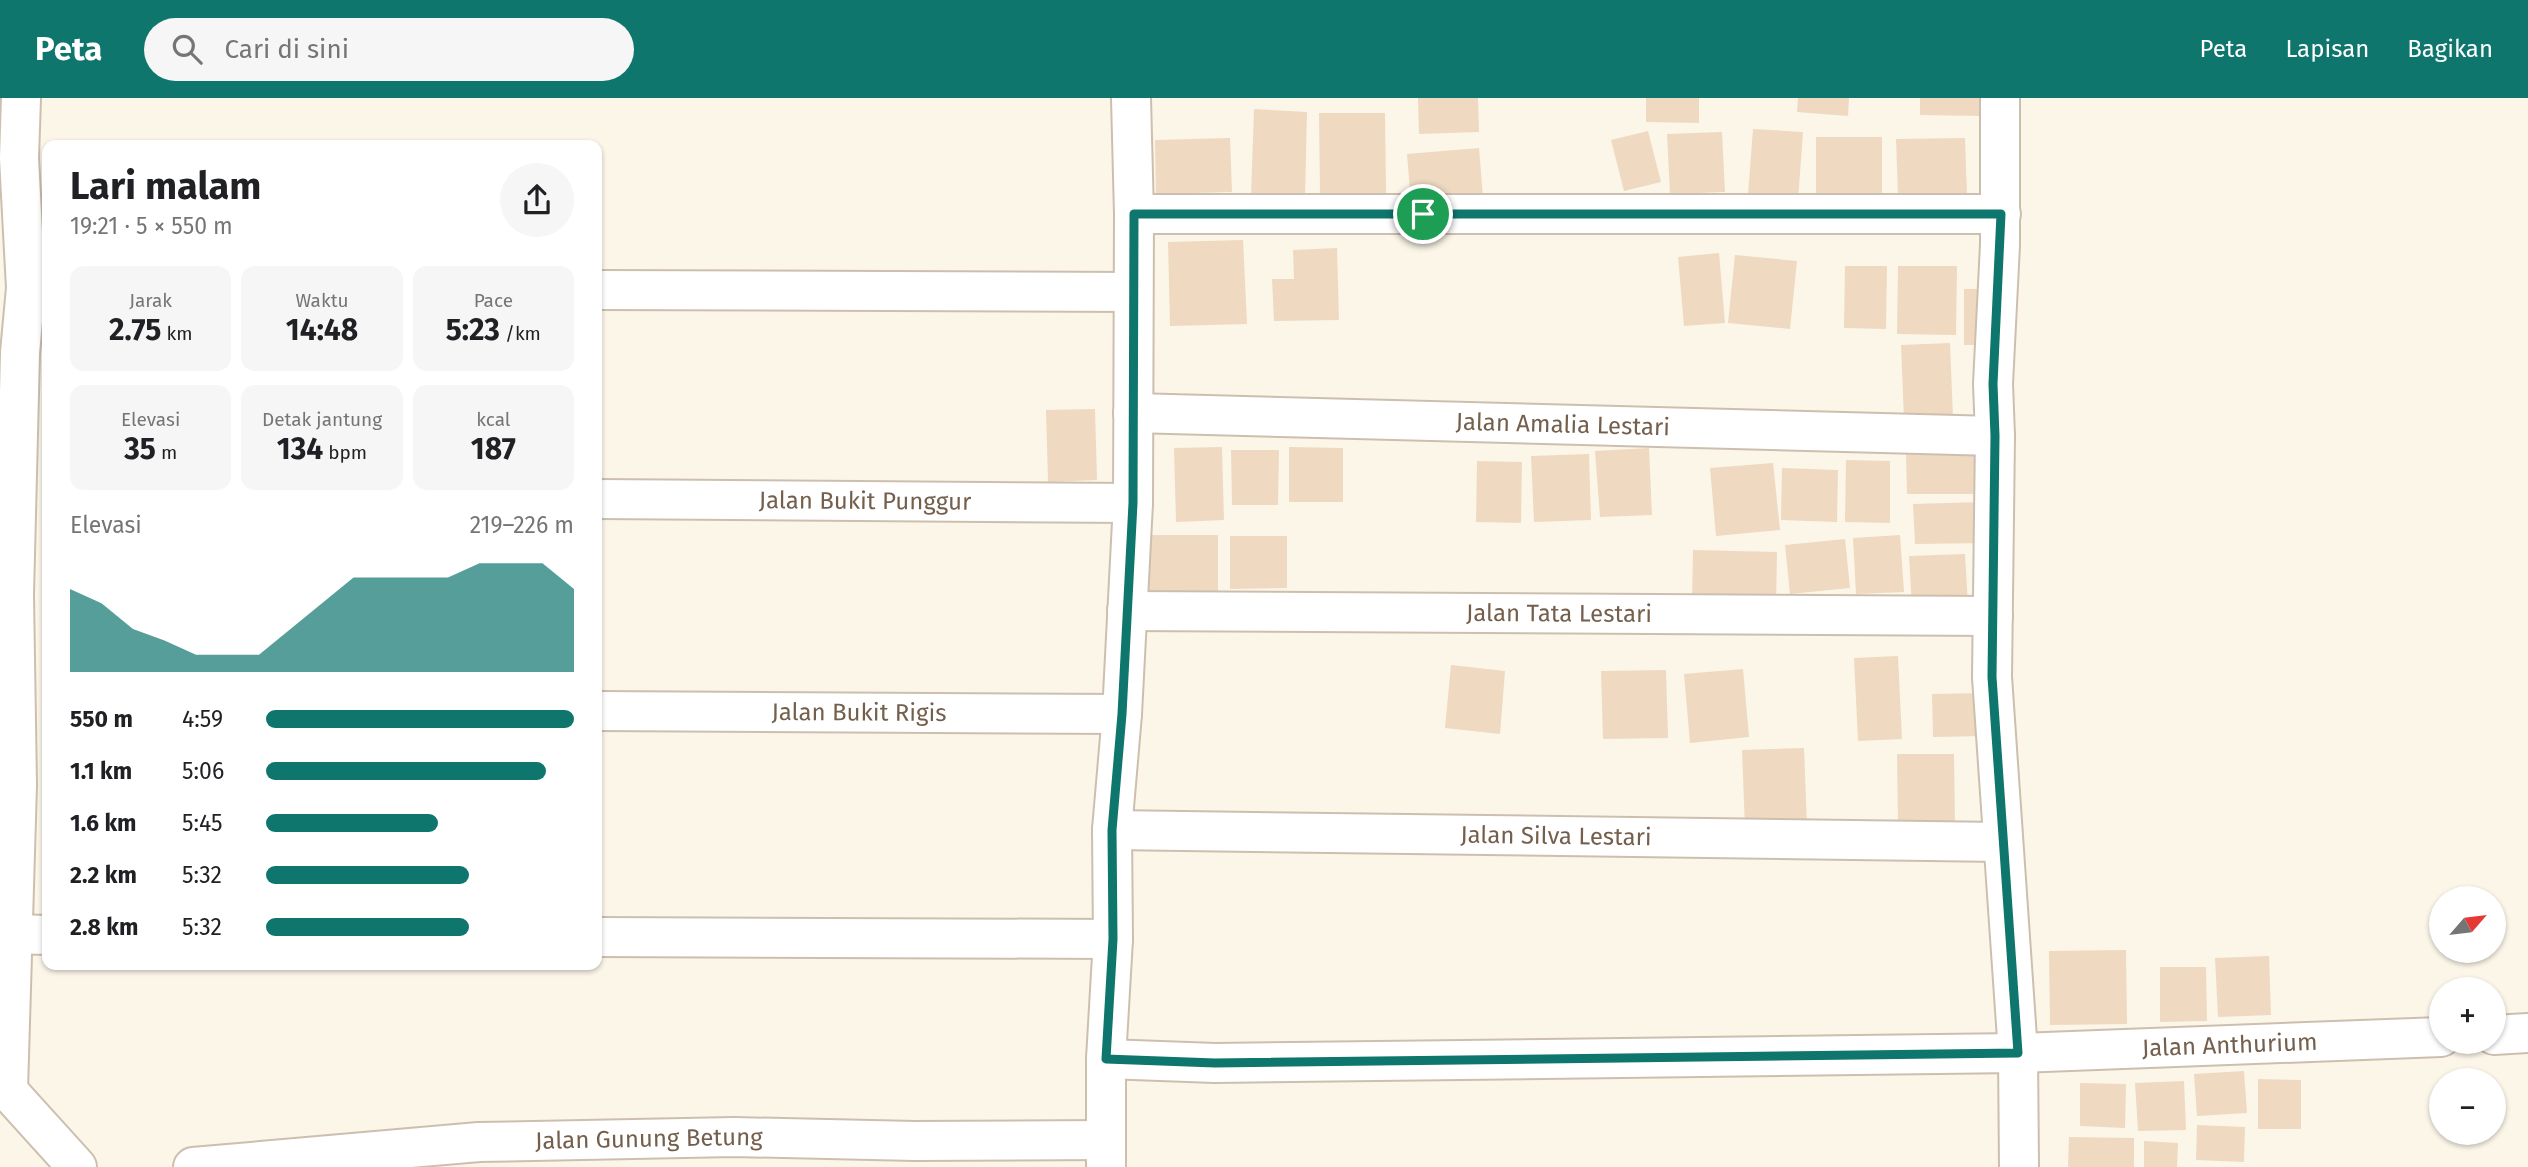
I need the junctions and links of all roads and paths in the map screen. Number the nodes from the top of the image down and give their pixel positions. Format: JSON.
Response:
{"nodes":[{"id":1,"x":22,"y":98,"type":"edge"},
{"id":2,"x":1131,"y":98,"type":"edge"},
{"id":3,"x":2000,"y":98,"type":"edge"},
{"id":4,"x":11,"y":211,"type":"edge"},
{"id":5,"x":1134,"y":214,"type":"junction"},
{"id":6,"x":2001,"y":214,"type":"junction"},
{"id":7,"x":36,"y":288,"type":"edge"},
{"id":8,"x":602,"y":290,"type":"edge"},
{"id":9,"x":1133,"y":292,"type":"junction"},
{"id":10,"x":10,"y":412,"type":"edge"},
{"id":11,"x":1133,"y":413,"type":"junction"},
{"id":12,"x":1995,"y":436,"type":"junction"},
{"id":13,"x":32,"y":494,"type":"edge"},
{"id":14,"x":602,"y":499,"type":"edge"},
{"id":15,"x":1133,"y":503,"type":"junction"},
{"id":16,"x":7,"y":595,"type":"edge"},
{"id":17,"x":1127,"y":611,"type":"junction"},
{"id":18,"x":1993,"y":616,"type":"junction"},
{"id":19,"x":602,"y":711,"type":"edge"},
{"id":20,"x":32,"y":714,"type":"edge"},
{"id":21,"x":1122,"y":714,"type":"junction"},
{"id":22,"x":9,"y":785,"type":"edge"},
{"id":23,"x":1112,"y":830,"type":"junction"},
{"id":24,"x":2002,"y":842,"type":"junction"},
{"id":25,"x":30,"y":934,"type":"edge"},
{"id":26,"x":602,"y":937,"type":"edge"},
{"id":27,"x":1113,"y":939,"type":"junction"},
{"id":28,"x":2528,"y":1033,"type":"edge"},
{"id":29,"x":2506,"y":1034,"type":"edge"},
{"id":30,"x":2429,"y":1037,"type":"edge"},
{"id":31,"x":2018,"y":1053,"type":"junction"},
{"id":32,"x":1106,"y":1059,"type":"junction"},
{"id":33,"x":4,"y":1086,"type":"edge"},
{"id":34,"x":734,"y":1152,"type":"edge"},
{"id":35,"x":915,"y":1154,"type":"edge"},
{"id":36,"x":1106,"y":1154,"type":"edge"},
{"id":37,"x":77,"y":1167,"type":"edge"},
{"id":38,"x":193,"y":1167,"type":"edge"},
{"id":39,"x":2019,"y":1167,"type":"edge"}],
"edges":[{"from":1,"to":4,"type":"street"},
{"from":2,"to":5,"type":"street"},
{"from":3,"to":6,"type":"street"},
{"from":4,"to":7,"type":"street"},
{"from":5,"to":6,"type":"street"},
{"from":5,"to":9,"type":"street"},
{"from":6,"to":12,"type":"street"},
{"from":7,"to":10,"type":"street"},
{"from":8,"to":9,"type":"street"},
{"from":9,"to":11,"type":"street"},
{"from":10,"to":13,"type":"street"},
{"from":11,"to":12,"type":"street","name":"Jalan Amalia Lestari"},
{"from":11,"to":15,"type":"street"},
{"from":12,"to":18,"type":"street"},
{"from":13,"to":16,"type":"street"},
{"from":14,"to":15,"type":"street","name":"Jalan Bukit Punggur"},
{"from":15,"to":17,"type":"street"},
{"from":16,"to":20,"type":"street"},
{"from":17,"to":18,"type":"street","name":"Jalan Tata Lestari"},
{"from":17,"to":21,"type":"street"},
{"from":18,"to":24,"type":"street"},
{"from":19,"to":21,"type":"street","name":"Jalan Bukit Rigis"},
{"from":20,"to":22,"type":"street"},
{"from":21,"to":23,"type":"street"},
{"from":22,"to":25,"type":"street"},
{"from":23,"to":24,"type":"street","name":"Jalan Silva Lestari"},
{"from":23,"to":27,"type":"street"},
{"from":24,"to":31,"type":"street"},
{"from":25,"to":33,"type":"street"},
{"from":26,"to":27,"type":"street"},
{"from":27,"to":32,"type":"street"},
{"from":28,"to":29,"type":"street"},
{"from":30,"to":31,"type":"street","name":"Jalan Anthurium"},
{"from":31,"to":32,"type":"street","name":"Jalan Anthurium"},
{"from":31,"to":39,"type":"street"},
{"from":32,"to":36,"type":"street"},
{"from":33,"to":37,"type":"street"},
{"from":34,"to":35,"type":"street","name":"Jalan Gunung Betung"},
{"from":34,"to":38,"type":"street","name":"Jalan Gunung Betung"},
{"from":35,"to":36,"type":"street","name":"Jalan Gunung Betung"}]}
